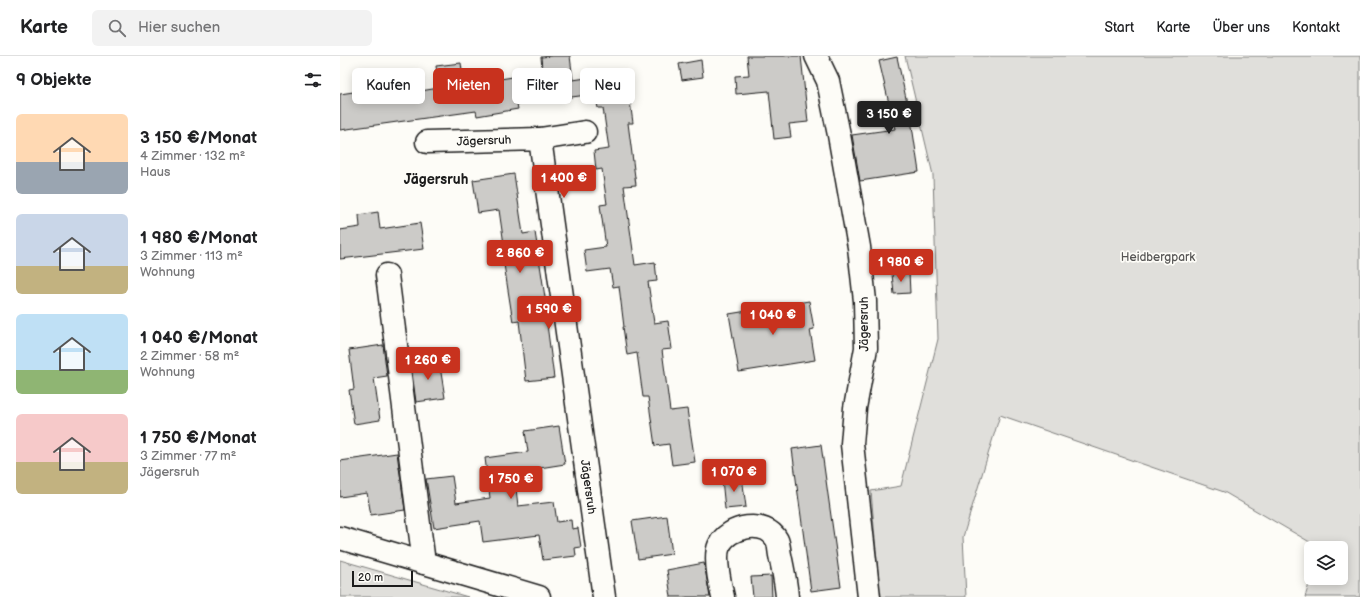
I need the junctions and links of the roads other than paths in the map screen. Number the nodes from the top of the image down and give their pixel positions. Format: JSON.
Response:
{"nodes":[{"id":1,"x":816,"y":56,"type":"edge"},
{"id":2,"x":585,"y":132,"type":"dead end"},
{"id":3,"x":540,"y":139,"type":"junction"},
{"id":4,"x":427,"y":142,"type":"dead end"},
{"id":5,"x":387,"y":275,"type":"dead end"},
{"id":6,"x":340,"y":538,"type":"edge"},
{"id":7,"x":424,"y":563,"type":"junction"},
{"id":8,"x":539,"y":597,"type":"edge"},
{"id":9,"x":604,"y":597,"type":"edge"},
{"id":10,"x":723,"y":597,"type":"edge"},
{"id":11,"x":787,"y":597,"type":"edge"},
{"id":12,"x":869,"y":597,"type":"edge"}],
"edges":[{"from":1,"to":12,"type":"street","name":"Jägersruh"},
{"from":2,"to":3,"type":"street","name":"Jägersruh"},
{"from":3,"to":4,"type":"street","name":"Jägersruh"},
{"from":3,"to":9,"type":"street","name":"Jägersruh"},
{"from":5,"to":7,"type":"street"},
{"from":6,"to":7,"type":"street"},
{"from":7,"to":8,"type":"street"},
{"from":10,"to":11,"type":"street"}]}
